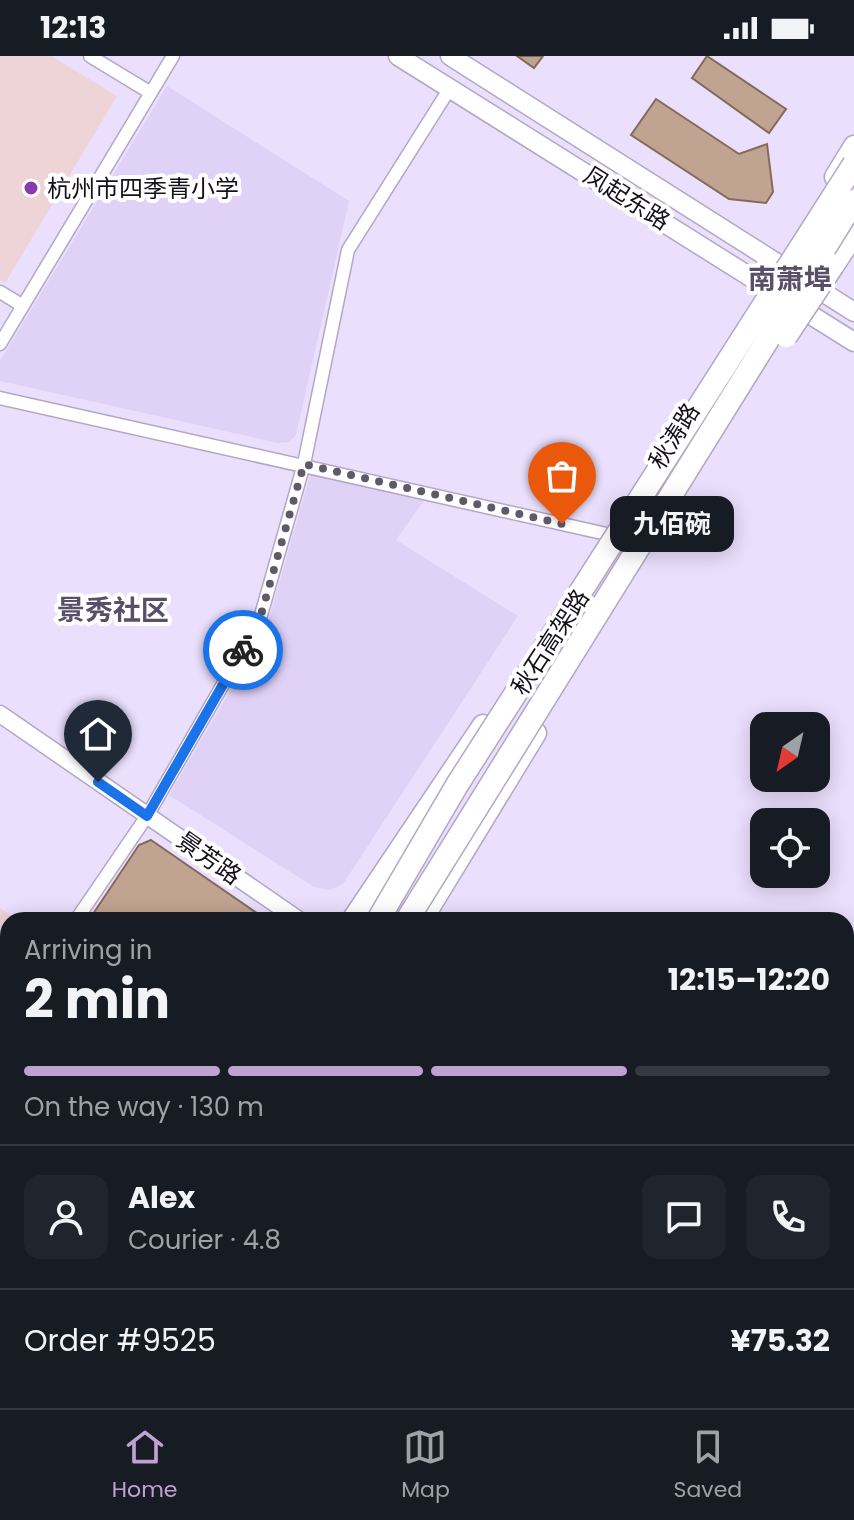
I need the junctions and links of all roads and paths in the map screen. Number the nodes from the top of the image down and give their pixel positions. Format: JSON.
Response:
{"nodes":[{"id":1,"x":90,"y":56,"type":"edge"},
{"id":2,"x":173,"y":56,"type":"edge"},
{"id":3,"x":398,"y":56,"type":"edge"},
{"id":4,"x":450,"y":56,"type":"edge"},
{"id":5,"x":450,"y":88,"type":"junction"},
{"id":6,"x":151,"y":93,"type":"junction"},
{"id":7,"x":854,"y":146,"type":"edge"},
{"id":8,"x":854,"y":164,"type":"edge"},
{"id":9,"x":854,"y":201,"type":"edge"},
{"id":10,"x":854,"y":214,"type":"edge"},
{"id":11,"x":854,"y":233,"type":"edge"},
{"id":12,"x":782,"y":264,"type":"junction"},
{"id":13,"x":811,"y":282,"type":"junction"},
{"id":14,"x":768,"y":287,"type":"junction"},
{"id":15,"x":0,"y":292,"type":"edge"},
{"id":16,"x":23,"y":306,"type":"junction"},
{"id":17,"x":797,"y":307,"type":"junction"},
{"id":18,"x":854,"y":312,"type":"edge"},
{"id":19,"x":854,"y":342,"type":"edge"},
{"id":20,"x":0,"y":344,"type":"edge"},
{"id":21,"x":0,"y":398,"type":"edge"},
{"id":22,"x":304,"y":464,"type":"junction"},
{"id":23,"x":684,"y":475,"type":"junction"},
{"id":24,"x":611,"y":535,"type":"junction"},
{"id":25,"x":0,"y":714,"type":"edge"},
{"id":26,"x":147,"y":816,"type":"junction"},
{"id":27,"x":81,"y":912,"type":"edge"},
{"id":28,"x":287,"y":912,"type":"edge"},
{"id":29,"x":357,"y":912,"type":"edge"},
{"id":30,"x":383,"y":912,"type":"edge"},
{"id":31,"x":412,"y":912,"type":"edge"},
{"id":32,"x":427,"y":912,"type":"edge"}],
"edges":[{"from":1,"to":6,"type":"street"},
{"from":2,"to":6,"type":"street"},
{"from":3,"to":5,"type":"main road","name":"凤起东路"},
{"from":4,"to":12,"type":"main road","name":"凤起东路"},
{"from":5,"to":14,"type":"main road","name":"凤起东路"},
{"from":5,"to":22,"type":"street"},
{"from":6,"to":16,"type":"street"},
{"from":7,"to":12,"type":"main road","name":"秋涛路"},
{"from":8,"to":30,"type":"highway","name":"秋石高架路","bridge":true},
{"from":9,"to":23,"type":"highway","name":"秋石高架路","bridge":true},
{"from":10,"to":13,"type":"main road","name":"秋涛路"},
{"from":11,"to":23,"type":"highway","bridge":true},
{"from":12,"to":13,"type":"main road","name":"凤起东路"},
{"from":12,"to":14,"type":"main road","name":"秋涛路"},
{"from":13,"to":17,"type":"main road","name":"秋涛路"},
{"from":13,"to":18,"type":"main road","name":"凤起东路"},
{"from":14,"to":17,"type":"main road","name":"凤起东路"},
{"from":14,"to":24,"type":"main road","name":"秋涛路"},
{"from":15,"to":16,"type":"street"},
{"from":16,"to":20,"type":"street"},
{"from":17,"to":19,"type":"main road","name":"凤起东路"},
{"from":17,"to":32,"type":"main road","name":"秋涛路"},
{"from":21,"to":22,"type":"street"},
{"from":22,"to":24,"type":"street"},
{"from":22,"to":26,"type":"street"},
{"from":23,"to":31,"type":"highway","name":"秋石高架路","bridge":true},
{"from":24,"to":29,"type":"main road","name":"秋涛路"},
{"from":25,"to":26,"type":"street","name":"景芳路"},
{"from":26,"to":27,"type":"street"},
{"from":26,"to":28,"type":"street","name":"景芳路"}]}
